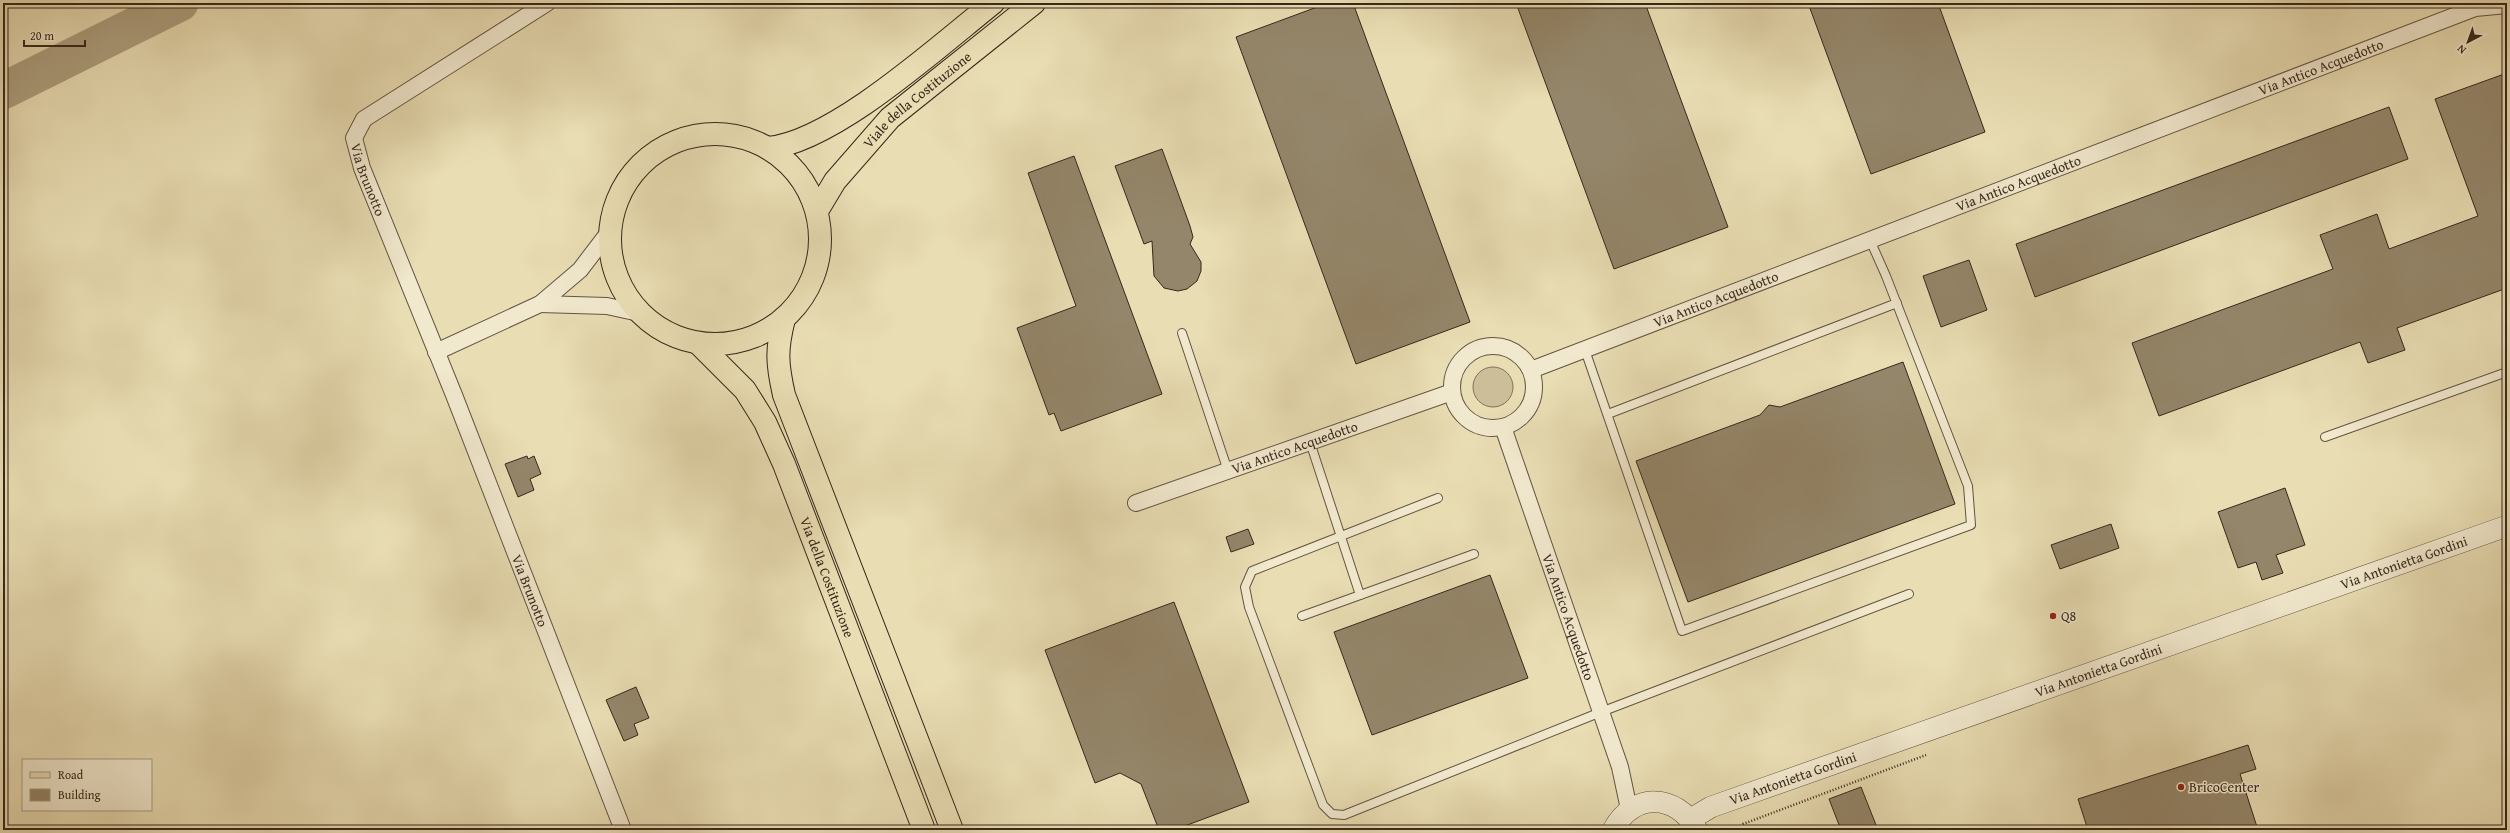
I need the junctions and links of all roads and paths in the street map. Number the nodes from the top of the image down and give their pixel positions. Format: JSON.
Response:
{"nodes":[{"id":1,"x":548,"y":3,"type":"edge"},
{"id":2,"x":994,"y":3,"type":"edge"},
{"id":3,"x":1034,"y":3,"type":"edge"},
{"id":4,"x":2507,"y":5,"type":"edge"},
{"id":5,"x":768,"y":148,"type":"junction"},
{"id":6,"x":817,"y":211,"type":"junction"},
{"id":7,"x":609,"y":232,"type":"junction"},
{"id":8,"x":1870,"y":240,"type":"junction"},
{"id":9,"x":1897,"y":303,"type":"junction"},
{"id":10,"x":540,"y":304,"type":"junction"},
{"id":11,"x":639,"y":313,"type":"junction"},
{"id":12,"x":784,"y":319,"type":"junction"},
{"id":13,"x":1182,"y":333,"type":"dead end"},
{"id":14,"x":699,"y":344,"type":"junction"},
{"id":15,"x":1585,"y":350,"type":"junction"},
{"id":16,"x":436,"y":352,"type":"junction"},
{"id":17,"x":1531,"y":370,"type":"junction"},
{"id":18,"x":2507,"y":372,"type":"edge"},
{"id":19,"x":1452,"y":392,"type":"junction"},
{"id":20,"x":1608,"y":414,"type":"junction"},
{"id":21,"x":1503,"y":427,"type":"junction"},
{"id":22,"x":2325,"y":437,"type":"dead end"},
{"id":23,"x":1310,"y":442,"type":"junction"},
{"id":24,"x":1228,"y":471,"type":"junction"},
{"id":25,"x":1438,"y":498,"type":"dead end"},
{"id":26,"x":1136,"y":503,"type":"dead end"},
{"id":27,"x":2507,"y":526,"type":"edge"},
{"id":28,"x":1340,"y":536,"type":"junction"},
{"id":29,"x":1474,"y":554,"type":"dead end"},
{"id":30,"x":1909,"y":594,"type":"dead end"},
{"id":31,"x":1360,"y":595,"type":"junction"},
{"id":32,"x":1302,"y":616,"type":"dead end"},
{"id":33,"x":1601,"y":712,"type":"junction"},
{"id":34,"x":1629,"y":809,"type":"junction"},
{"id":35,"x":1694,"y":824,"type":"edge"},
{"id":36,"x":623,"y":830,"type":"edge"},
{"id":37,"x":924,"y":830,"type":"edge"},
{"id":38,"x":952,"y":830,"type":"edge"},
{"id":39,"x":1613,"y":830,"type":"edge"}],
"edges":[{"from":1,"to":16,"type":"street","name":"Via Brunotto"},
{"from":2,"to":5,"type":"main road","name":"Viale della Costituzione"},
{"from":3,"to":6,"type":"main road","name":"Viale della Costituzione"},
{"from":4,"to":8,"type":"street","name":"Via Antico Acquedotto"},
{"from":5,"to":6,"type":"main road"},
{"from":5,"to":7,"type":"main road"},
{"from":6,"to":12,"type":"main road"},
{"from":7,"to":10,"type":"street"},
{"from":7,"to":11,"type":"main road"},
{"from":8,"to":9,"type":"lane"},
{"from":8,"to":15,"type":"street","name":"Via Antico Acquedotto"},
{"from":9,"to":20,"type":"lane"},
{"from":9,"to":20,"type":"lane"},
{"from":10,"to":11,"type":"street"},
{"from":10,"to":16,"type":"street"},
{"from":11,"to":14,"type":"main road"},
{"from":12,"to":14,"type":"main road"},
{"from":12,"to":38,"type":"main road","name":"Via della Costituzione"},
{"from":13,"to":24,"type":"lane"},
{"from":14,"to":37,"type":"main road","name":"Via della Costituzione"},
{"from":15,"to":17,"type":"street","name":"Via Antico Acquedotto"},
{"from":15,"to":20,"type":"lane"},
{"from":16,"to":36,"type":"street","name":"Via Brunotto"},
{"from":17,"to":19,"type":"street"},
{"from":17,"to":21,"type":"street"},
{"from":18,"to":22,"type":"lane"},
{"from":19,"to":21,"type":"street"},
{"from":19,"to":23,"type":"street","name":"Via Antico Acquedotto"},
{"from":21,"to":33,"type":"street","name":"Via Antico Acquedotto"},
{"from":23,"to":24,"type":"street","name":"Via Antico Acquedotto"},
{"from":23,"to":28,"type":"lane"},
{"from":24,"to":26,"type":"street","name":"Via Antico Acquedotto"},
{"from":25,"to":28,"type":"lane"},
{"from":27,"to":35,"type":"street","name":"Via Antonietta Gordini"},
{"from":28,"to":31,"type":"lane"},
{"from":28,"to":33,"type":"lane"},
{"from":29,"to":31,"type":"lane"},
{"from":30,"to":33,"type":"lane"},
{"from":31,"to":32,"type":"lane"},
{"from":33,"to":34,"type":"street","name":"Via Antico Acquedotto"},
{"from":34,"to":35,"type":"street"},
{"from":34,"to":39,"type":"street"}]}
